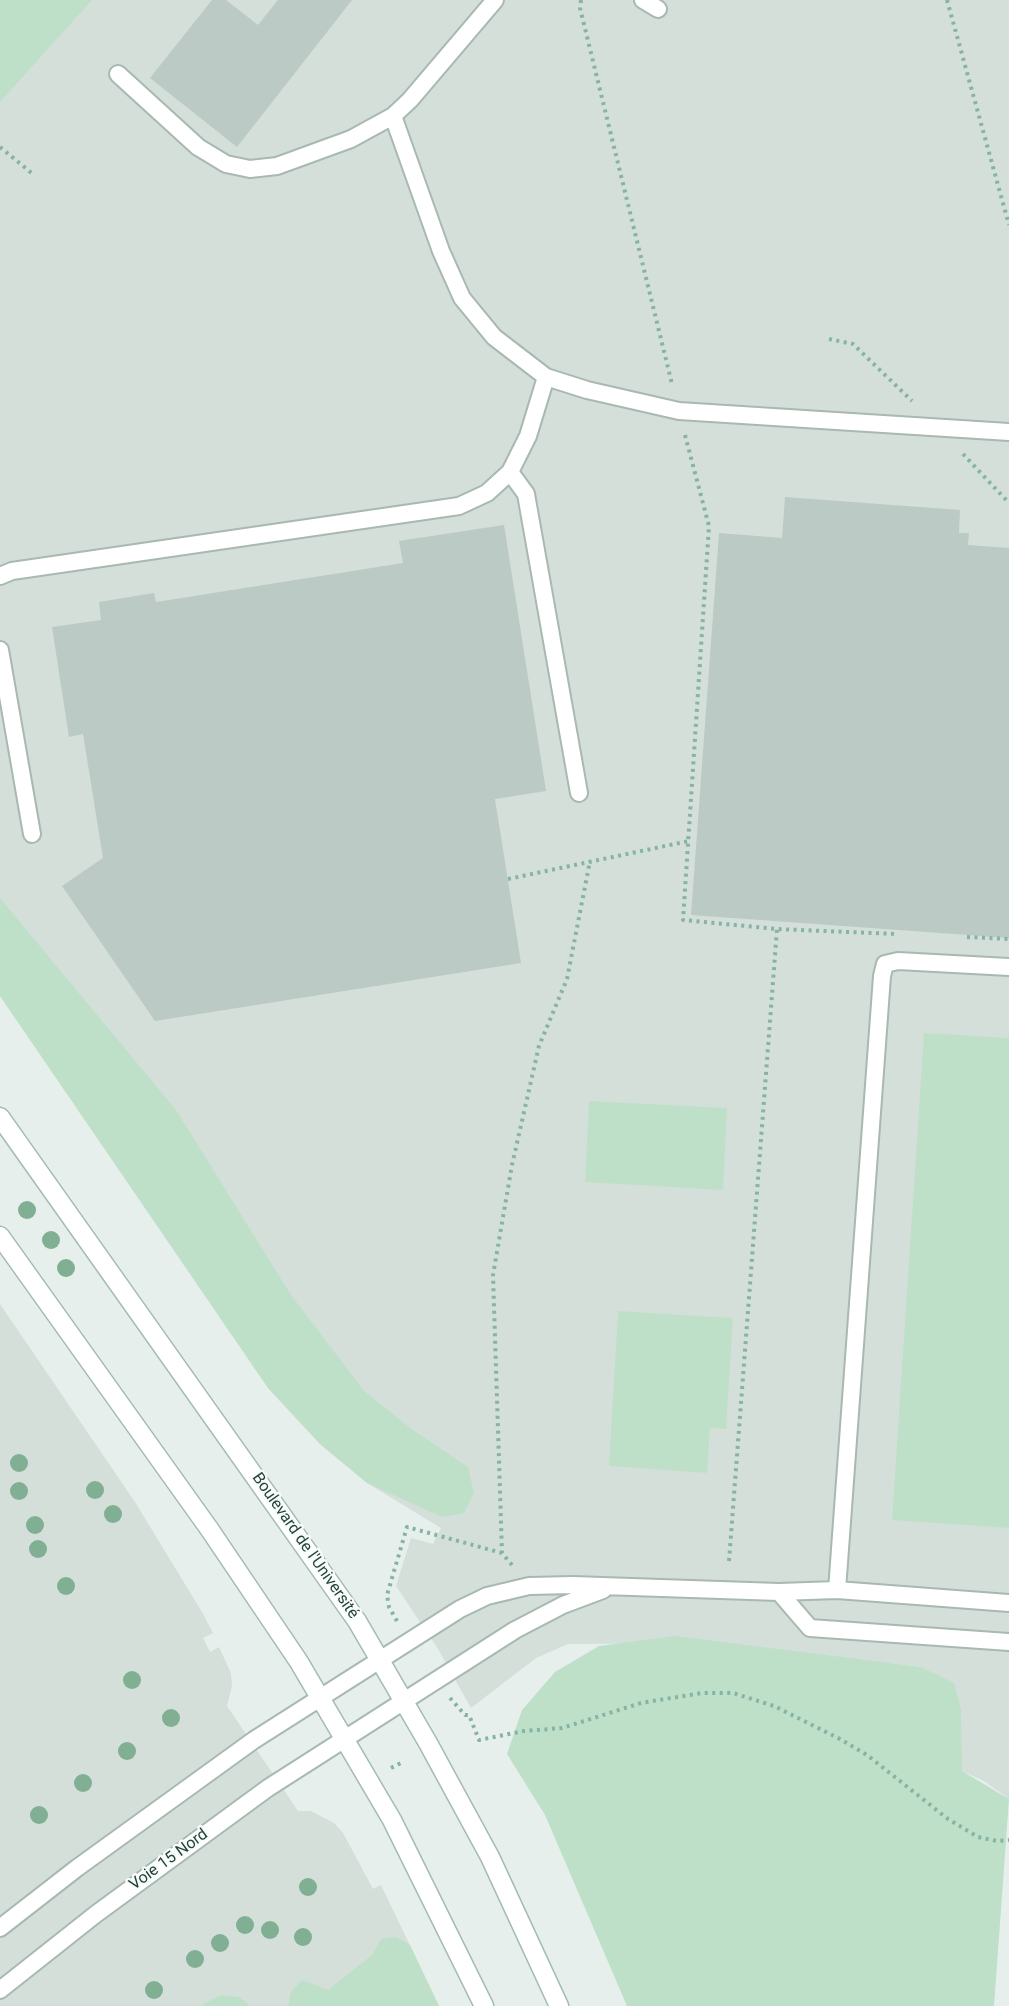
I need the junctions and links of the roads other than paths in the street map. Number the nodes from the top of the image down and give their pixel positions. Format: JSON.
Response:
{"nodes":[{"id":1,"x":495,"y":0,"type":"edge"},
{"id":2,"x":643,"y":0,"type":"edge"},
{"id":3,"x":658,"y":9,"type":"dead end"},
{"id":4,"x":118,"y":74,"type":"dead end"},
{"id":5,"x":393,"y":116,"type":"junction"},
{"id":6,"x":546,"y":377,"type":"junction"},
{"id":7,"x":1009,"y":432,"type":"edge"},
{"id":8,"x":510,"y":472,"type":"junction"},
{"id":9,"x":0,"y":576,"type":"edge"},
{"id":10,"x":0,"y":650,"type":"edge"},
{"id":11,"x":579,"y":794,"type":"dead end"},
{"id":12,"x":32,"y":834,"type":"dead end"},
{"id":13,"x":1009,"y":967,"type":"edge"},
{"id":14,"x":0,"y":1117,"type":"edge"},
{"id":15,"x":0,"y":1236,"type":"edge"},
{"id":16,"x":624,"y":1586,"type":"junction"},
{"id":17,"x":837,"y":1590,"type":"junction"},
{"id":18,"x":779,"y":1592,"type":"junction"},
{"id":19,"x":1009,"y":1603,"type":"edge"},
{"id":20,"x":1009,"y":1642,"type":"edge"},
{"id":21,"x":381,"y":1660,"type":"junction"},
{"id":22,"x":321,"y":1699,"type":"junction"},
{"id":23,"x":404,"y":1700,"type":"junction"},
{"id":24,"x":344,"y":1737,"type":"junction"},
{"id":25,"x":0,"y":1928,"type":"edge"},
{"id":26,"x":0,"y":1990,"type":"edge"},
{"id":27,"x":484,"y":2006,"type":"edge"},
{"id":28,"x":559,"y":2006,"type":"edge"}],
"edges":[{"from":1,"to":5,"type":"lane"},
{"from":2,"to":3,"type":"lane"},
{"from":4,"to":5,"type":"lane"},
{"from":5,"to":6,"type":"lane"},
{"from":6,"to":7,"type":"lane"},
{"from":6,"to":8,"type":"lane"},
{"from":8,"to":9,"type":"lane"},
{"from":8,"to":11,"type":"lane"},
{"from":10,"to":12,"type":"lane"},
{"from":13,"to":17,"type":"lane"},
{"from":14,"to":21,"type":"main road","name":"Boulevard de l'Université"},
{"from":15,"to":22,"type":"main road"},
{"from":16,"to":18,"type":"lane"},
{"from":16,"to":21,"type":"lane"},
{"from":16,"to":23,"type":"lane","name":"Voie 15 Nord"},
{"from":17,"to":18,"type":"lane"},
{"from":17,"to":19,"type":"lane"},
{"from":18,"to":20,"type":"lane"},
{"from":21,"to":22,"type":"lane"},
{"from":21,"to":23,"type":"main road","name":"Boulevard de l'Université"},
{"from":22,"to":24,"type":"main road"},
{"from":22,"to":25,"type":"lane"},
{"from":23,"to":24,"type":"lane","name":"Voie 15 Nord"},
{"from":23,"to":28,"type":"main road","name":"Boulevard de l'Université"},
{"from":24,"to":26,"type":"lane","name":"Voie 15 Nord"},
{"from":24,"to":27,"type":"main road"}]}
